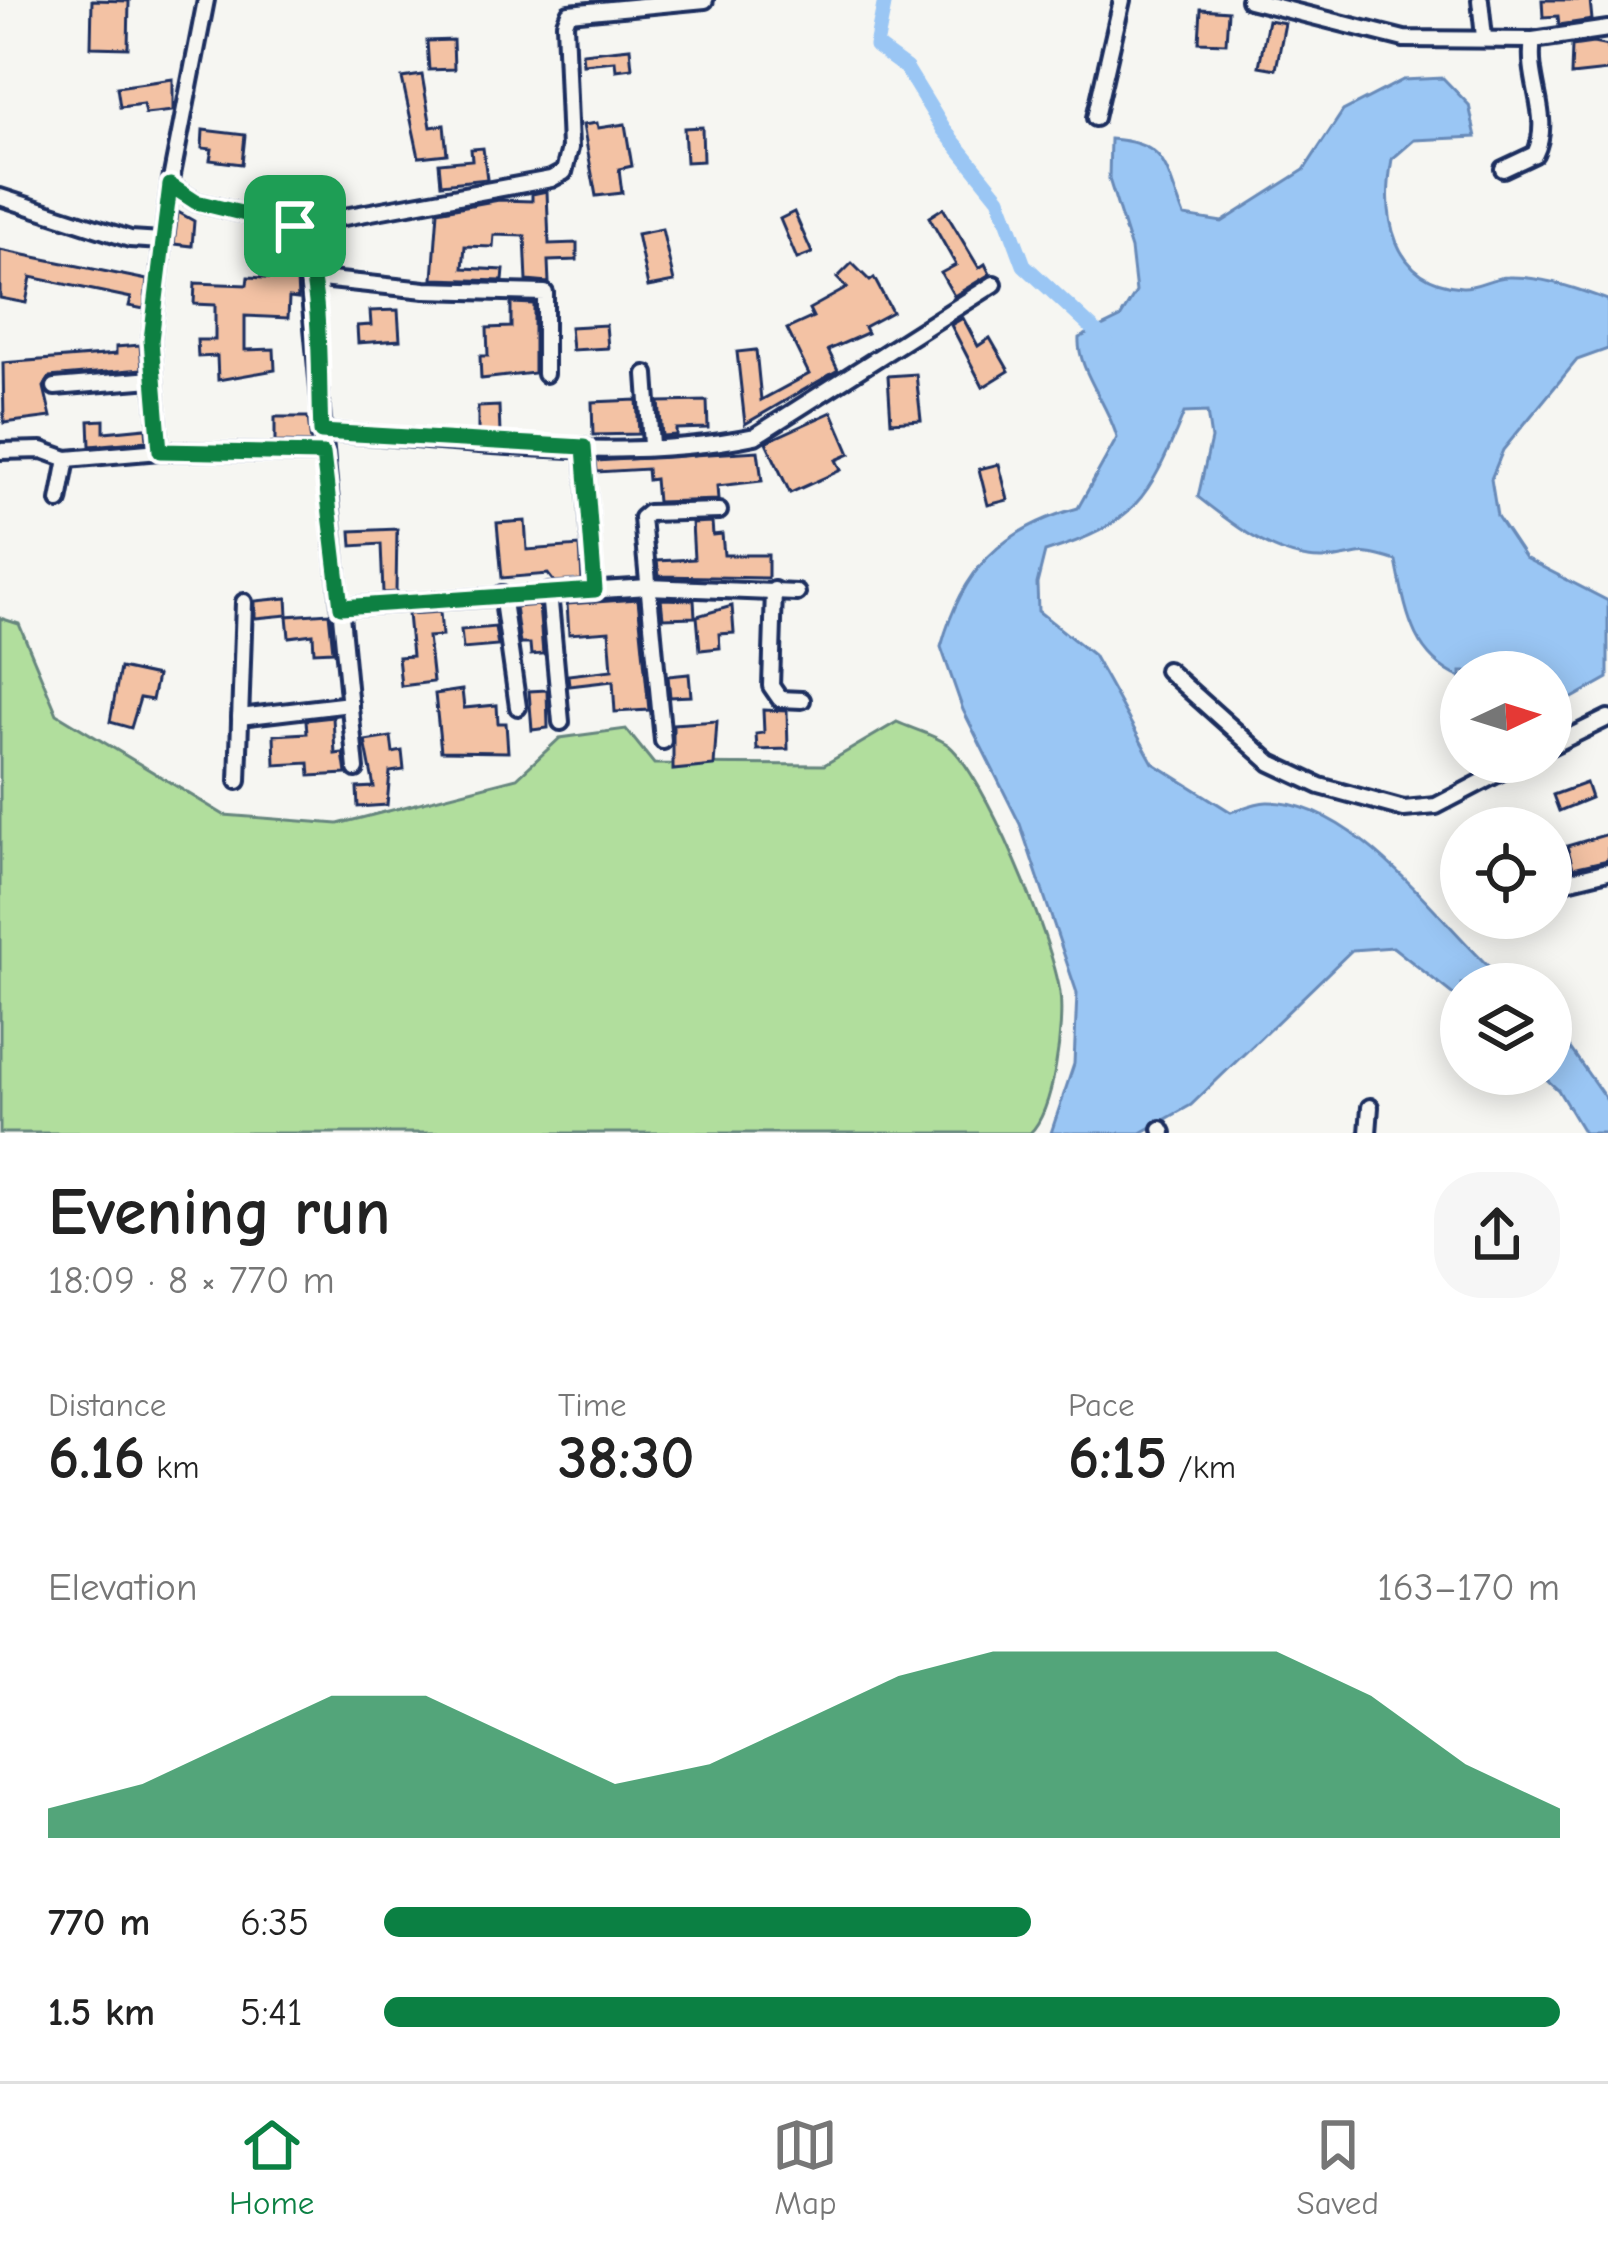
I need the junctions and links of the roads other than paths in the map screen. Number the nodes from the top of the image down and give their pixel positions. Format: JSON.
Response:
{"nodes":[{"id":1,"x":206,"y":0,"type":"edge"},
{"id":2,"x":705,"y":0,"type":"edge"},
{"id":3,"x":1122,"y":0,"type":"edge"},
{"id":4,"x":1250,"y":0,"type":"edge"},
{"id":5,"x":1480,"y":0,"type":"edge"},
{"id":6,"x":1608,"y":29,"type":"edge"},
{"id":7,"x":1484,"y":37,"type":"junction"},
{"id":8,"x":1533,"y":40,"type":"junction"},
{"id":9,"x":1095,"y":118,"type":"dead end"},
{"id":10,"x":1503,"y":169,"type":"dead end"},
{"id":11,"x":170,"y":185,"type":"junction"},
{"id":12,"x":0,"y":196,"type":"edge"},
{"id":13,"x":295,"y":226,"type":"junction"},
{"id":14,"x":162,"y":241,"type":"junction"},
{"id":15,"x":311,"y":278,"type":"junction"},
{"id":16,"x":994,"y":284,"type":"dead end"},
{"id":17,"x":545,"y":374,"type":"dead end"},
{"id":18,"x":646,"y":374,"type":"dead end"},
{"id":19,"x":152,"y":379,"type":"junction"},
{"id":20,"x":55,"y":387,"type":"dead end"},
{"id":21,"x":321,"y":432,"type":"junction"},
{"id":22,"x":651,"y":445,"type":"junction"},
{"id":23,"x":584,"y":447,"type":"junction"},
{"id":24,"x":0,"y":451,"type":"edge"},
{"id":25,"x":160,"y":451,"type":"junction"},
{"id":26,"x":323,"y":454,"type":"junction"},
{"id":27,"x":67,"y":459,"type":"junction"},
{"id":28,"x":59,"y":501,"type":"dead end"},
{"id":29,"x":719,"y":511,"type":"dead end"},
{"id":30,"x":648,"y":587,"type":"junction"},
{"id":31,"x":595,"y":590,"type":"junction"},
{"id":32,"x":774,"y":590,"type":"junction"},
{"id":33,"x":549,"y":592,"type":"junction"},
{"id":34,"x":797,"y":593,"type":"dead end"},
{"id":35,"x":502,"y":594,"type":"junction"},
{"id":36,"x":244,"y":602,"type":"dead end"},
{"id":37,"x":341,"y":607,"type":"junction"},
{"id":38,"x":1167,"y":670,"type":"dead end"},
{"id":39,"x":802,"y":700,"type":"dead end"},
{"id":40,"x":350,"y":704,"type":"junction"},
{"id":41,"x":518,"y":707,"type":"dead end"},
{"id":42,"x":240,"y":717,"type":"junction"},
{"id":43,"x":1608,"y":718,"type":"edge"},
{"id":44,"x":561,"y":722,"type":"dead end"},
{"id":45,"x":1572,"y":736,"type":"edge"},
{"id":46,"x":663,"y":741,"type":"dead end"},
{"id":47,"x":356,"y":769,"type":"dead end"},
{"id":48,"x":238,"y":781,"type":"dead end"},
{"id":49,"x":1480,"y":783,"type":"edge"},
{"id":50,"x":1608,"y":871,"type":"edge"},
{"id":51,"x":1572,"y":880,"type":"edge"},
{"id":52,"x":1370,"y":1107,"type":"dead end"},
{"id":53,"x":1368,"y":1133,"type":"edge"}],
"edges":[{"from":1,"to":11,"type":"street"},
{"from":2,"to":13,"type":"street"},
{"from":3,"to":9,"type":"street"},
{"from":4,"to":7,"type":"street"},
{"from":5,"to":7,"type":"street"},
{"from":6,"to":8,"type":"street"},
{"from":7,"to":8,"type":"street"},
{"from":8,"to":10,"type":"street"},
{"from":11,"to":13,"type":"street"},
{"from":11,"to":14,"type":"street"},
{"from":12,"to":14,"type":"street"},
{"from":13,"to":15,"type":"street"},
{"from":14,"to":19,"type":"street"},
{"from":15,"to":17,"type":"street"},
{"from":15,"to":21,"type":"street"},
{"from":16,"to":22,"type":"street"},
{"from":18,"to":22,"type":"street"},
{"from":19,"to":20,"type":"street"},
{"from":19,"to":25,"type":"street"},
{"from":21,"to":23,"type":"street"},
{"from":21,"to":26,"type":"street"},
{"from":22,"to":23,"type":"street"},
{"from":23,"to":31,"type":"street"},
{"from":24,"to":27,"type":"street"},
{"from":25,"to":26,"type":"street"},
{"from":25,"to":27,"type":"street"},
{"from":26,"to":37,"type":"street"},
{"from":27,"to":28,"type":"street"},
{"from":29,"to":30,"type":"street"},
{"from":30,"to":31,"type":"street"},
{"from":30,"to":32,"type":"street"},
{"from":30,"to":46,"type":"street"},
{"from":31,"to":33,"type":"street"},
{"from":32,"to":34,"type":"street"},
{"from":32,"to":39,"type":"street"},
{"from":33,"to":35,"type":"street"},
{"from":33,"to":44,"type":"street"},
{"from":35,"to":37,"type":"street"},
{"from":35,"to":41,"type":"street"},
{"from":36,"to":42,"type":"street"},
{"from":37,"to":40,"type":"street"},
{"from":38,"to":49,"type":"street"},
{"from":40,"to":42,"type":"street"},
{"from":40,"to":47,"type":"street"},
{"from":42,"to":48,"type":"street"},
{"from":43,"to":45,"type":"street"},
{"from":50,"to":51,"type":"street"},
{"from":52,"to":53,"type":"street"}]}
